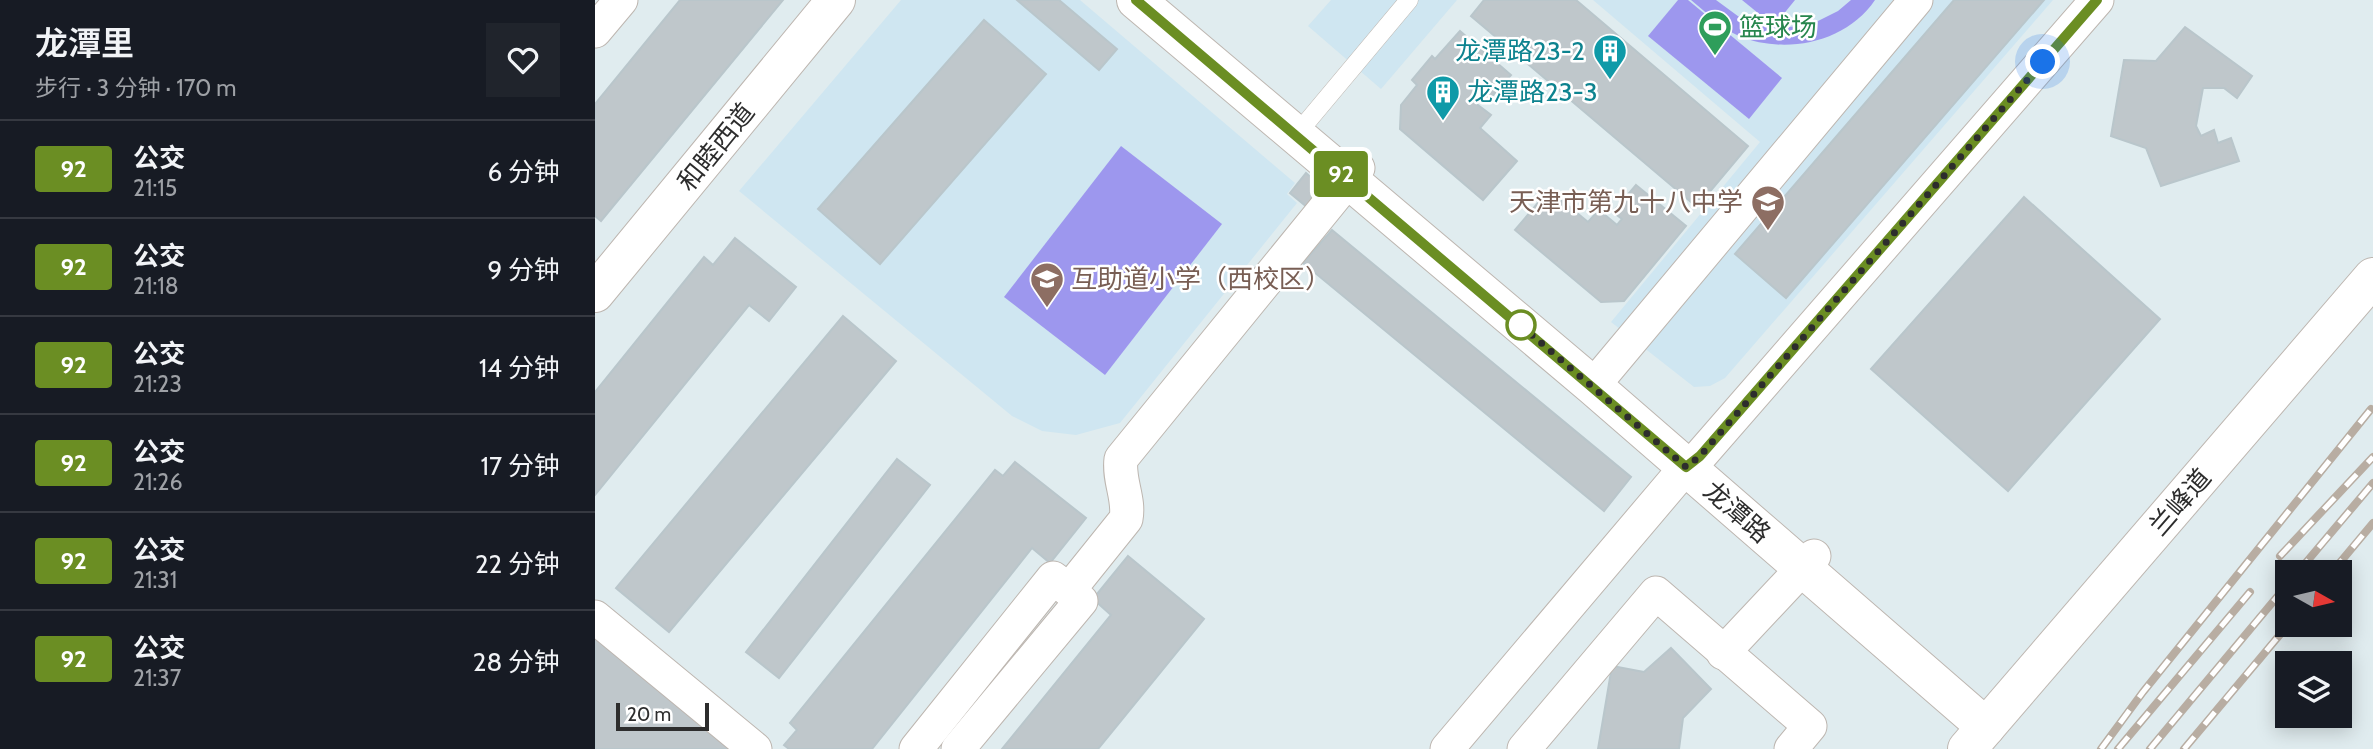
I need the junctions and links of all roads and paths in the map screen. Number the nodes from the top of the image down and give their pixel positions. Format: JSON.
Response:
{"nodes":[{"id":1,"x":621,"y":0,"type":"edge"},
{"id":2,"x":836,"y":0,"type":"edge"},
{"id":3,"x":1136,"y":0,"type":"edge"},
{"id":4,"x":1161,"y":0,"type":"edge"},
{"id":5,"x":1409,"y":0,"type":"edge"},
{"id":6,"x":1916,"y":0,"type":"edge"},
{"id":7,"x":2073,"y":0,"type":"edge"},
{"id":8,"x":2098,"y":0,"type":"edge"},
{"id":9,"x":595,"y":31,"type":"edge"},
{"id":10,"x":1302,"y":129,"type":"junction"},
{"id":11,"x":1353,"y":174,"type":"junction"},
{"id":12,"x":2373,"y":277,"type":"edge"},
{"id":13,"x":595,"y":293,"type":"edge"},
{"id":14,"x":1599,"y":380,"type":"junction"},
{"id":15,"x":1692,"y":457,"type":"junction"},
{"id":16,"x":1808,"y":563,"type":"junction"},
{"id":17,"x":1069,"y":590,"type":"junction"},
{"id":18,"x":595,"y":617,"type":"edge"},
{"id":19,"x":1723,"y":653,"type":"junction"},
{"id":20,"x":1984,"y":730,"type":"edge"},
{"id":21,"x":755,"y":749,"type":"edge"},
{"id":22,"x":916,"y":749,"type":"edge"},
{"id":23,"x":958,"y":749,"type":"edge"},
{"id":24,"x":1447,"y":749,"type":"edge"},
{"id":25,"x":1524,"y":749,"type":"edge"},
{"id":26,"x":1791,"y":749,"type":"edge"}],
"edges":[{"from":1,"to":9,"type":"street"},
{"from":2,"to":13,"type":"street","name":"和睦西道"},
{"from":3,"to":10,"type":"street","name":"龙潭路"},
{"from":4,"to":10,"type":"street","name":"龙潭路"},
{"from":5,"to":10,"type":"lane"},
{"from":6,"to":14,"type":"street"},
{"from":7,"to":15,"type":"street"},
{"from":8,"to":15,"type":"street"},
{"from":10,"to":11,"type":"street","name":"龙潭路"},
{"from":11,"to":14,"type":"street","name":"龙潭路"},
{"from":11,"to":17,"type":"street"},
{"from":12,"to":20,"type":"street","name":"兰峰道"},
{"from":14,"to":15,"type":"street","name":"龙潭路"},
{"from":15,"to":16,"type":"street","name":"龙潭路"},
{"from":15,"to":24,"type":"street"},
{"from":16,"to":19,"type":"street"},
{"from":16,"to":20,"type":"street","name":"龙潭路"},
{"from":17,"to":22,"type":"street"},
{"from":17,"to":23,"type":"street"},
{"from":18,"to":21,"type":"street"},
{"from":19,"to":25,"type":"street"},
{"from":19,"to":26,"type":"street"}]}
